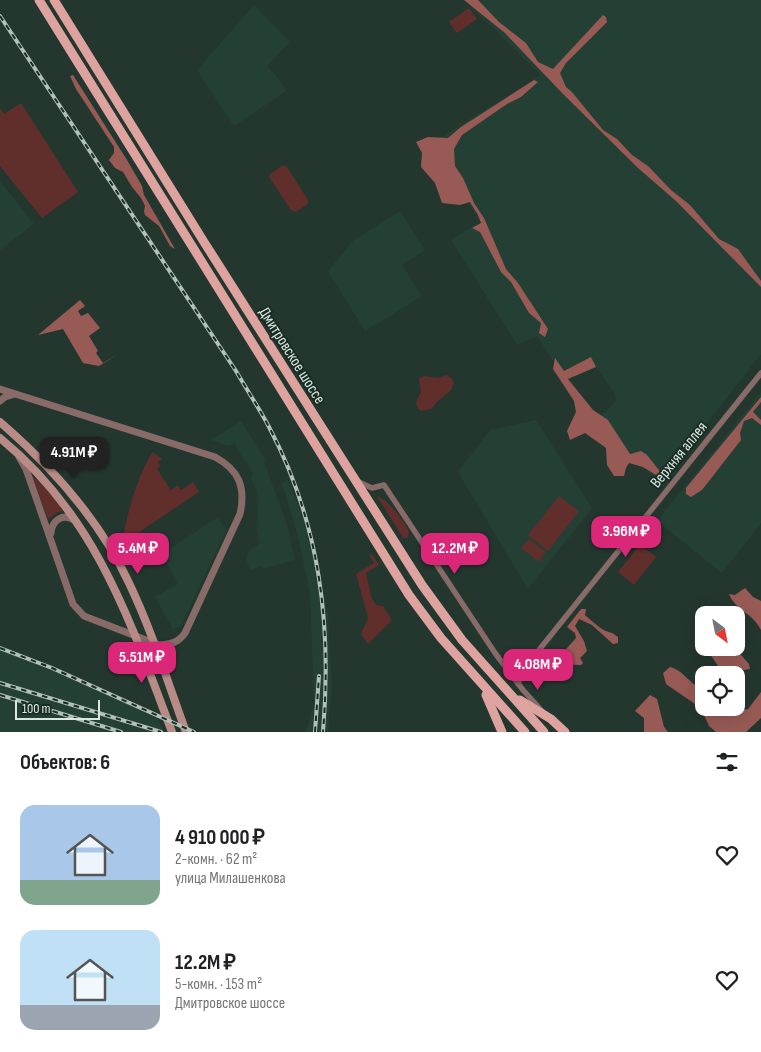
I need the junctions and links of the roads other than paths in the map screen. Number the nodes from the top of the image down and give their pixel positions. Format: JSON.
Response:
{"nodes":[{"id":1,"x":55,"y":0,"type":"edge"},
{"id":2,"x":41,"y":4,"type":"edge"},
{"id":3,"x":761,"y":372,"type":"edge"},
{"id":4,"x":0,"y":388,"type":"edge"},
{"id":5,"x":16,"y":393,"type":"junction"},
{"id":6,"x":0,"y":401,"type":"edge"},
{"id":7,"x":1,"y":422,"type":"edge"},
{"id":8,"x":0,"y":438,"type":"edge"},
{"id":9,"x":11,"y":447,"type":"junction"},
{"id":10,"x":354,"y":479,"type":"junction"},
{"id":11,"x":76,"y":521,"type":"junction"},
{"id":12,"x":51,"y":536,"type":"junction"},
{"id":13,"x":523,"y":670,"type":"junction"},
{"id":14,"x":511,"y":674,"type":"junction"},
{"id":15,"x":477,"y":680,"type":"junction"},
{"id":16,"x":518,"y":684,"type":"junction"},
{"id":17,"x":504,"y":689,"type":"junction"},
{"id":18,"x":551,"y":719,"type":"junction"},
{"id":19,"x":172,"y":732,"type":"edge"},
{"id":20,"x":186,"y":732,"type":"edge"},
{"id":21,"x":502,"y":732,"type":"edge"},
{"id":22,"x":525,"y":732,"type":"edge"},
{"id":23,"x":544,"y":732,"type":"edge"},
{"id":24,"x":565,"y":732,"type":"edge"}],
"edges":[{"from":1,"to":2,"type":"street"},
{"from":1,"to":10,"type":"main road","name":"Дмитровское шоссе"},
{"from":2,"to":15,"type":"main road","name":"Дмитровское шоссе"},
{"from":3,"to":13,"type":"street","name":"Верхняя аллея"},
{"from":4,"to":5,"type":"street"},
{"from":5,"to":6,"type":"street"},
{"from":5,"to":12,"type":"street"},
{"from":7,"to":20,"type":"main road"},
{"from":8,"to":9,"type":"main road"},
{"from":9,"to":11,"type":"main road"},
{"from":9,"to":12,"type":"street"},
{"from":10,"to":14,"type":"street"},
{"from":10,"to":17,"type":"main road","name":"Дмитровское шоссе"},
{"from":11,"to":12,"type":"street"},
{"from":11,"to":19,"type":"main road"},
{"from":13,"to":14,"type":"street"},
{"from":13,"to":16,"type":"street","name":"Верхняя аллея"},
{"from":14,"to":16,"type":"street"},
{"from":15,"to":21,"type":"main road"},
{"from":15,"to":22,"type":"main road"},
{"from":16,"to":18,"type":"street"},
{"from":17,"to":18,"type":"main road"},
{"from":17,"to":23,"type":"main road","name":"Дмитровское шоссе"},
{"from":18,"to":24,"type":"main road"}]}
